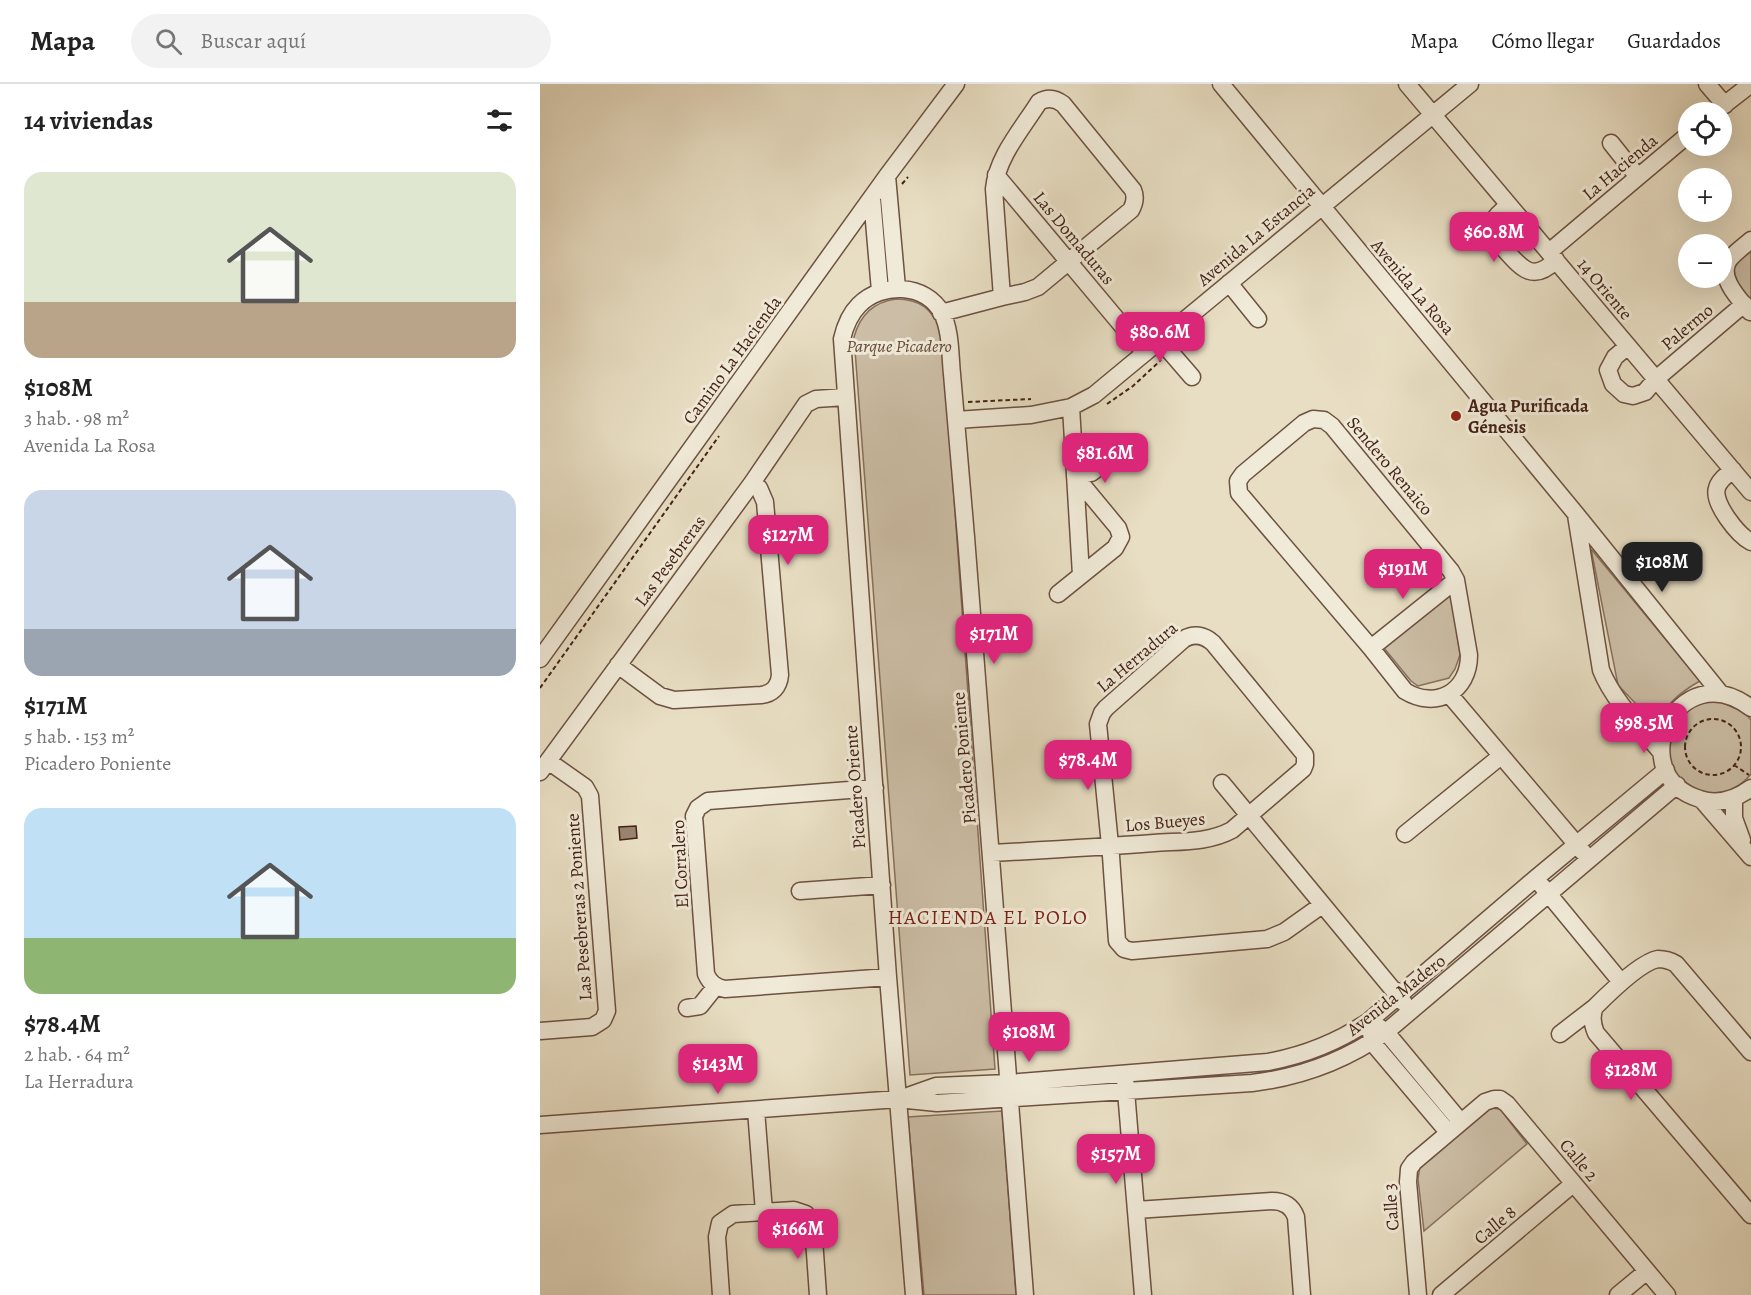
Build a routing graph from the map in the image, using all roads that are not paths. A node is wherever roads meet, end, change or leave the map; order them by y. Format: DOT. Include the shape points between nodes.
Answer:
graph roads {
  1 [pos="956,84"];
  2 [pos="1221,84"];
  3 [pos="1407,84"];
  4 [pos="1470,84"];
  5 [pos="1707,84"];
  6 [pos="1751,84"];
  7 [pos="1716,102"];
  8 [pos="1729,102"];
  9 [pos="1433,115"];
  10 [pos="1611,143"];
  11 [pos="1678,143"];
  12 [pos="996,175"];
  13 [pos="1638,177"];
  14 [pos="880,200"];
  15 [pos="1509,206"];
  16 [pos="1321,207"];
  17 [pos="1751,240"];
  18 [pos="1552,256"];
  19 [pos="1068,263"];
  20 [pos="1229,283"];
  21 [pos="897,288"];
  22 [pos="880,291"];
  23 [pos="1002,297"];
  24 [pos="1748,308"];
  25 [pos="941,313"];
  26 [pos="1258,319"];
  27 [pos="1160,340"];
  28 [pos="1628,346"];
  29 [pos="1145,353"];
  30 [pos="1192,377"];
  31 [pos="1656,379"];
  32 [pos="845,397"];
  33 [pos="1071,407"];
  34 [pos="956,420"];
  35 [pos="1118,453"];
  36 [pos="1733,470"];
  37 [pos="1075,476"];
  38 [pos="752,483"];
  39 [pos="1751,492"];
  40 [pos="1576,514"];
  41 [pos="1751,542"];
  42 [pos="1081,574"];
  43 [pos="1456,580"];
  44 [pos="1058,594"];
  45 [pos="1371,648"];
  46 [pos="540,659"];
  47 [pos="618,665"];
  48 [pos="1449,694"];
  49 [pos="1721,694"];
  50 [pos="1748,702"];
  51 [pos="1661,752"];
  52 [pos="1305,755"];
  53 [pos="1501,756"];
  54 [pos="544,766"];
  55 [pos="1666,770"];
  56 [pos="1222,783"];
  57 [pos="1677,785"];
  58 [pos="875,788"];
  59 [pos="1751,788"];
  60 [pos="1734,798"];
  61 [pos="1702,800"];
  62 [pos="1249,816"];
  63 [pos="1405,834"];
  64 [pos="1577,845"];
  65 [pos="1110,847"];
  66 [pos="992,853"];
  67 [pos="1748,853"];
  68 [pos="1589,860"];
  69 [pos="1536,878"];
  70 [pos="882,885"];
  71 [pos="800,891"];
  72 [pos="1548,893"];
  73 [pos="1322,905"];
  74 [pos="888,977"];
  75 [pos="1621,982"];
  76 [pos="716,986"];
  77 [pos="1397,995"];
  78 [pos="1595,1007"];
  79 [pos="687,1008"];
  80 [pos="1411,1011"];
  81 [pos="1369,1021"];
  82 [pos="540,1031"];
  83 [pos="1386,1032"];
  84 [pos="1560,1034"];
  85 [pos="1372,1042"];
  86 [pos="1751,1052"];
  87 [pos="1125,1072"];
  88 [pos="1126,1090"];
  89 [pos="1009,1091"];
  90 [pos="898,1099"];
  91 [pos="756,1110"];
  92 [pos="540,1125"];
  93 [pos="1454,1127"];
  94 [pos="1574,1184"];
  95 [pos="1136,1210"];
  96 [pos="764,1212"];
  97 [pos="1751,1215"];
  98 [pos="1647,1271"];
  99 [pos="721,1295"];
  100 [pos="818,1295"];
  101 [pos="914,1295"];
  102 [pos="1025,1295"];
  103 [pos="1143,1295"];
  104 [pos="1302,1295"];
  105 [pos="1418,1295"];
  106 [pos="1442,1295"];
  107 [pos="1618,1295"];
  108 [pos="1667,1295"];
  1 -- 14 [label="street, Camino La Hacienda" via="887,176"];
  2 -- 16 [label="street, Avenida La Rosa"];
  3 -- 9 [label="street, 14 Oriente"];
  4 -- 9 [label="street, Avenida La Estancia"];
  5 -- 7 [label="street"];
  6 -- 8 [label="street"];
  9 -- 15 [label="street, 14 Oriente"];
  9 -- 16 [label="street, Avenida La Estancia"];
  10 -- 13 [label="street"];
  11 -- 13 [label="street, La Hacienda"];
  12 -- 19 [label="street, Las Domaduras"];
  12 -- 19 [label="street" via="1039,102 1050,98 1063,104 1130,186 1135,198 1131,210"];
  12 -- 23 [label="street"];
  13 -- 18 [label="street, La Hacienda"];
  14 -- 21 [label="street"];
  14 -- 22 [label="street"];
  14 -- 46 [label="street, Camino La Hacienda"];
  15 -- 18 [label="street, 14 Oriente"];
  15 -- 18 [label="street, La Hacienda" via="1494,220 1497,241 1519,266 1533,272 1540,272"];
  16 -- 20 [label="street, Avenida La Estancia"];
  16 -- 40 [label="street, Avenida La Rosa"];
  17 -- 24 [label="street, Palermo" via="1726,266 1728,281"];
  18 -- 28 [label="street, 14 Oriente"];
  19 -- 23 [label="street" via="1038,287"];
  19 -- 29 [label="street, Las Domaduras"];
  20 -- 26 [label="street"];
  20 -- 27 [label="street, Avenida La Estancia"];
  21 -- 22 [label="street, Picadero Oriente"];
  21 -- 25 [label="street" via="923,295"];
  22 -- 32 [label="street, Picadero Oriente" via="859,305 844,330"];
  23 -- 25 [label="street"];
  24 -- 31 [label="street, Palermo"];
  25 -- 34 [label="street, Picadero Poniente" via="947,328"];
  27 -- 29 [label="street, Avenida La Estancia"];
  27 -- 30 [label="street"];
  28 -- 31 [label="street, 14 Oriente"];
  28 -- 31 [label="street" via="1608,370 1613,384 1633,396 1645,392"];
  29 -- 33 [label="street, Avenida La Estancia" via="1094,395"];
  31 -- 36 [label="street, 14 Oriente"];
  32 -- 38 [label="street, Las Pesebreras" via="816,399 806,404"];
  32 -- 58 [label="street, Picadero Oriente"];
  33 -- 34 [label="street, Avenida La Estancia" via="1031,415"];
  33 -- 37 [label="street"];
  34 -- 66 [label="street, Picadero Poniente"];
  35 -- 37 [label="street" via="1091,473"];
  36 -- 39 [label="street, 14 Oriente"];
  36 -- 41 [label="street" via="1718,483 1716,499"];
  37 -- 42 [label="street"];
  37 -- 42 [label="street" via="1118,528 1121,537 1115,548"];
  38 -- 47 [label="street, Las Pesebreras"];
  38 -- 47 [label="street" via="765,502 780,675 775,688 766,694 674,700 660,696"];
  40 -- 49 [label="street, Avenida La Rosa"];
  40 -- 51 [label="street" via="1601,670 1617,699"];
  42 -- 44 [label="street"];
  43 -- 45 [label="street"];
  43 -- 45 [label="street, Sendero Renaico" via="1332,426 1319,419 1304,423 1243,474 1238,481 1239,493"];
  43 -- 48 [label="street, Sendero Renaico" via="1469,663 1465,678"];
  45 -- 48 [label="street, Sendero Renaico" via="1405,691 1426,699"];
  47 -- 54 [label="street, Las Pesebreras"];
  48 -- 53 [label="street"];
  49 -- 50 [label="street"];
  49 -- 51 [label="street" via="1700,696 1678,708 1665,728"];
  51 -- 55 [label="street"];
  52 -- 62 [label="street, Los Bueyes" via="1303,769"];
  52 -- 65 [label="street, La Herradura" via="1213,643 1203,636 1188,637 1099,718"];
  53 -- 63 [label="street"];
  53 -- 64 [label="street"];
  54 -- 82 [label="street, Las Pesebreras 2 Poniente" via="585,787 591,801 607,1007 603,1020 592,1027"];
  55 -- 57 [label="street"];
  55 -- 64 [label="street, Avenida Madero"];
  56 -- 62 [label="street"];
  57 -- 61 [label="street"];
  57 -- 68 [label="street, Avenida Madero"];
  58 -- 70 [label="street, Picadero Oriente"];
  58 -- 76 [label="street, El Corralero" via="708,801 698,808 694,816 706,974"];
  59 -- 60 [label="street"];
  60 -- 61 [label="street"];
  60 -- 67 [label="street" via="1734,818"];
  61 -- 67 [label="street"];
  62 -- 65 [label="street, Los Bueyes" via="1232,830 1210,839"];
  62 -- 73 [label="street"];
  64 -- 68 [label="street"];
  64 -- 69 [label="street, Avenida Madero"];
  65 -- 66 [label="street, Los Bueyes"];
  65 -- 73 [label="street, La Herradura" via="1117,941 1128,950 1267,939"];
  66 -- 89 [label="street, Picadero Poniente"];
  68 -- 72 [label="street, Avenida Madero"];
  69 -- 72 [label="street"];
  69 -- 77 [label="street, Avenida Madero"];
  70 -- 71 [label="street"];
  70 -- 74 [label="street, Picadero Oriente"];
  72 -- 75 [label="street"];
  72 -- 80 [label="street, Avenida Madero"];
  73 -- 77 [label="street"];
  74 -- 76 [label="street" via="725,989"];
  74 -- 90 [label="street, Picadero Oriente"];
  75 -- 78 [label="street"];
  75 -- 86 [label="street" via="1655,960 1671,961"];
  76 -- 79 [label="street" via="700,1006"];
  77 -- 80 [label="street"];
  77 -- 81 [label="street, Avenida Madero"];
  78 -- 84 [label="street"];
  78 -- 97 [label="street" via="1592,1021 1596,1033"];
  80 -- 83 [label="street, Avenida Madero"];
  81 -- 83 [label="street"];
  81 -- 85 [label="street"];
  81 -- 87 [label="street, Avenida Madero" via="1330,1044 1286,1059"];
  83 -- 85 [label="street, Avenida Madero"];
  83 -- 93 [label="street"];
  85 -- 88 [label="street, Avenida Madero" via="1328,1065 1292,1076 1252,1083"];
  85 -- 93 [label="street"];
  87 -- 88 [label="street"];
  87 -- 89 [label="street, Avenida Madero"];
  88 -- 89 [label="street, Avenida Madero"];
  88 -- 95 [label="street"];
  89 -- 90 [label="street, Avenida Madero" via="936,1086"];
  89 -- 102 [label="street, Picadero Poniente"];
  90 -- 91 [label="street, Avenida Madero"];
  90 -- 101 [label="street, Picadero Oriente"];
  91 -- 92 [label="street, Avenida Madero"];
  91 -- 96 [label="street"];
  93 -- 94 [label="street, Calle 2" via="1489,1100 1504,1101"];
  93 -- 105 [label="street, Calle 3" via="1414,1162 1408,1175"];
  94 -- 98 [label="street, Calle 2"];
  94 -- 106 [label="street, Calle 8"];
  95 -- 103 [label="street"];
  95 -- 104 [label="street" via="1283,1202 1296,1217"];
  96 -- 99 [label="street" via="733,1214 723,1220 717,1232"];
  96 -- 100 [label="street" via="794,1209 806,1214 813,1225"];
  98 -- 107 [label="street"];
  98 -- 108 [label="street, Calle 2"];
}
